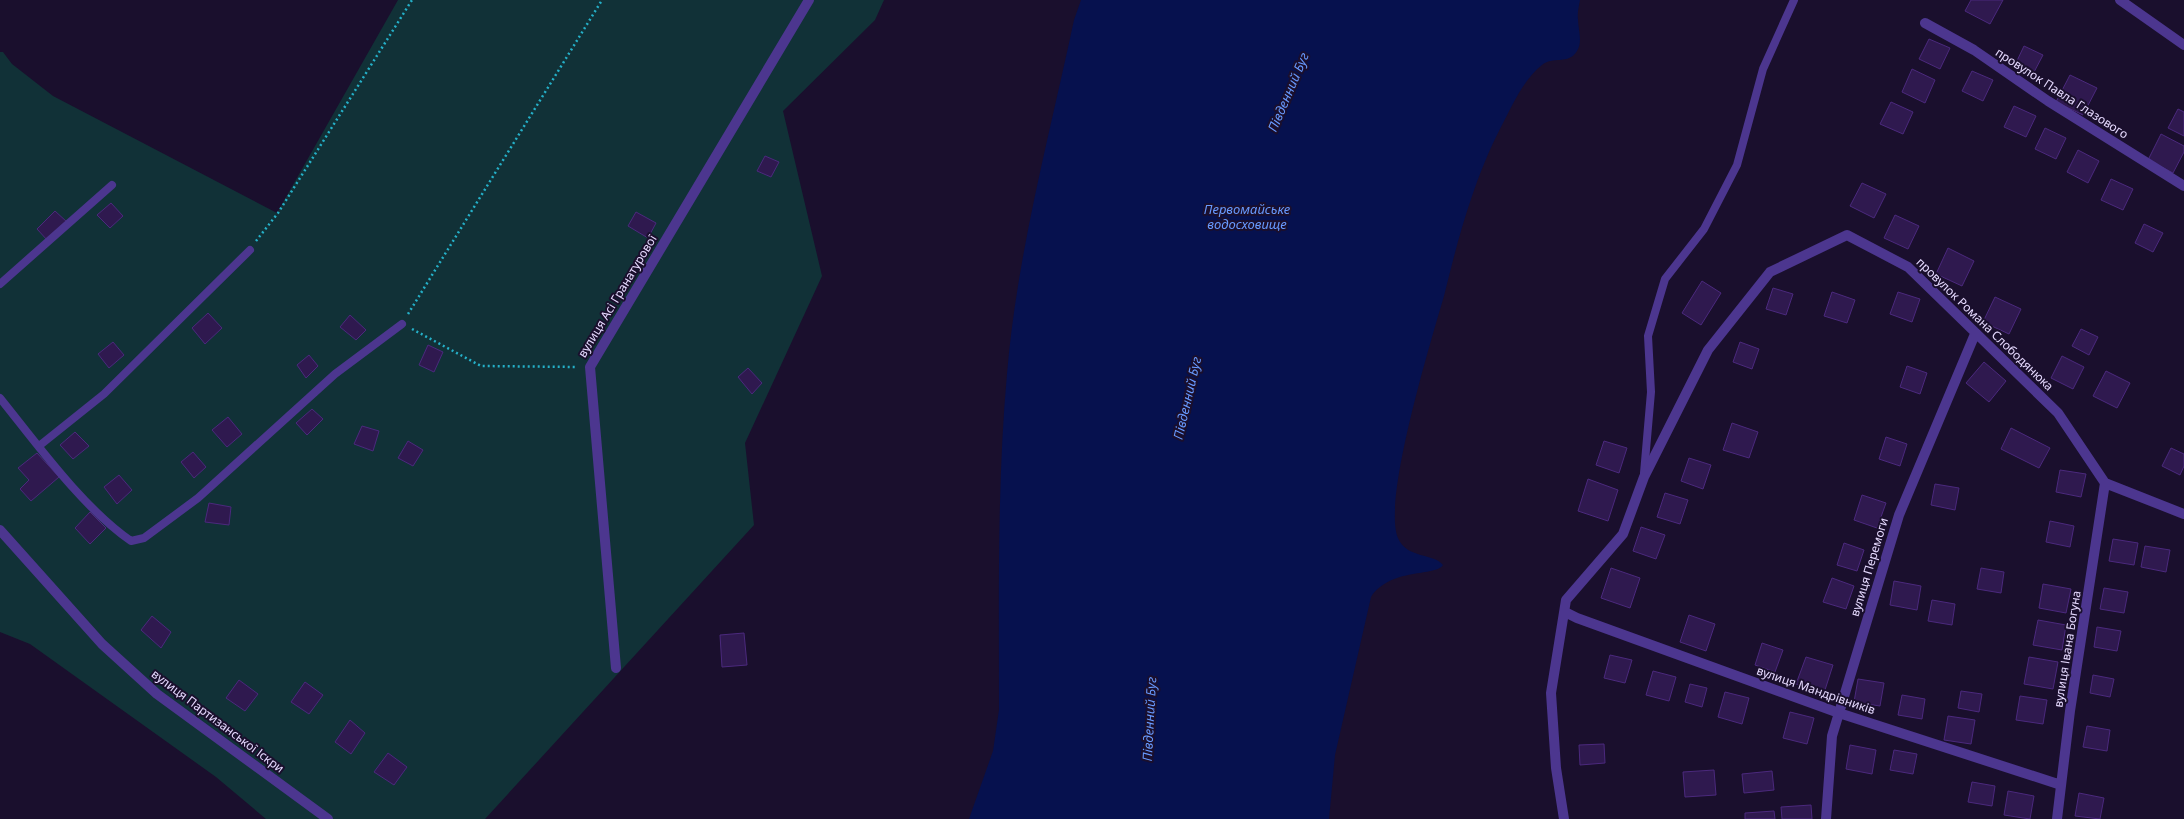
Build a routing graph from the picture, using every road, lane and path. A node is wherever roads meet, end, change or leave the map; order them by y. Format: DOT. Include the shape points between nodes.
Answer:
graph roads {
  1 [pos="412,0"];
  2 [pos="602,0"];
  3 [pos="809,0"];
  4 [pos="1794,0"];
  5 [pos="2120,0"];
  6 [pos="1925,23"];
  7 [pos="2184,45"];
  8 [pos="112,185"];
  9 [pos="2184,186"];
  10 [pos="250,250"];
  11 [pos="0,284"];
  12 [pos="402,324"];
  13 [pos="1975,334"];
  14 [pos="590,367"];
  15 [pos="0,398"];
  16 [pos="39,446"];
  17 [pos="1644,477"];
  18 [pos="2105,483"];
  19 [pos="2184,514"];
  20 [pos="0,530"];
  21 [pos="1565,612"];
  22 [pos="616,668"];
  23 [pos="1839,713"];
  24 [pos="2061,785"];
  25 [pos="328,819"];
  26 [pos="1564,819"];
  27 [pos="1826,819"];
  28 [pos="2057,819"];
  1 -- 10 [label="path" via="278,213"];
  2 -- 12 [label="path"];
  3 -- 14 [label="street, вулиця Асі Гранатурової"];
  4 -- 17 [label="lane" via="1763,69 1737,164 1704,228 1665,279 1648,336 1651,392"];
  5 -- 7 [label="street"];
  6 -- 9 [label="street, провулок Павла Глазового" via="1974,50 2048,101"];
  8 -- 11 [label="lane"];
  10 -- 16 [label="lane" via="104,394"];
  12 -- 14 [label="path" via="481,366"];
  12 -- 16 [label="lane" via="334,374 198,498 144,538 131,541 118,532 68,481"];
  13 -- 17 [label="street, провулок Романа Слободянюка" via="1908,267 1847,235 1770,272 1708,350"];
  13 -- 18 [label="street, провулок Романа Слободянюка" via="2058,413"];
  13 -- 23 [label="street, вулиця Перемоги" via="1899,515"];
  14 -- 22 [label="street, вулиця Асі Гранатурової"];
  15 -- 16 [label="lane"];
  17 -- 21 [label="street, провулок Романа Слободянюка" via="1623,534 1566,600"];
  18 -- 19 [label="street"];
  18 -- 24 [label="street, вулиця Івана Богуна"];
  20 -- 25 [label="street, вулиця Партизанської Іскри" via="102,644 157,694"];
  21 -- 23 [label="street, вулиця Мандрівників"];
  21 -- 26 [label="street, провулок Романа Слободянюка" via="1551,693 1556,768"];
  23 -- 24 [label="street, вулиця Мандрівників"];
  23 -- 27 [label="street, вулиця Перемоги" via="1832,736"];
  24 -- 28 [label="street, вулиця Івана Богуна"];
}
